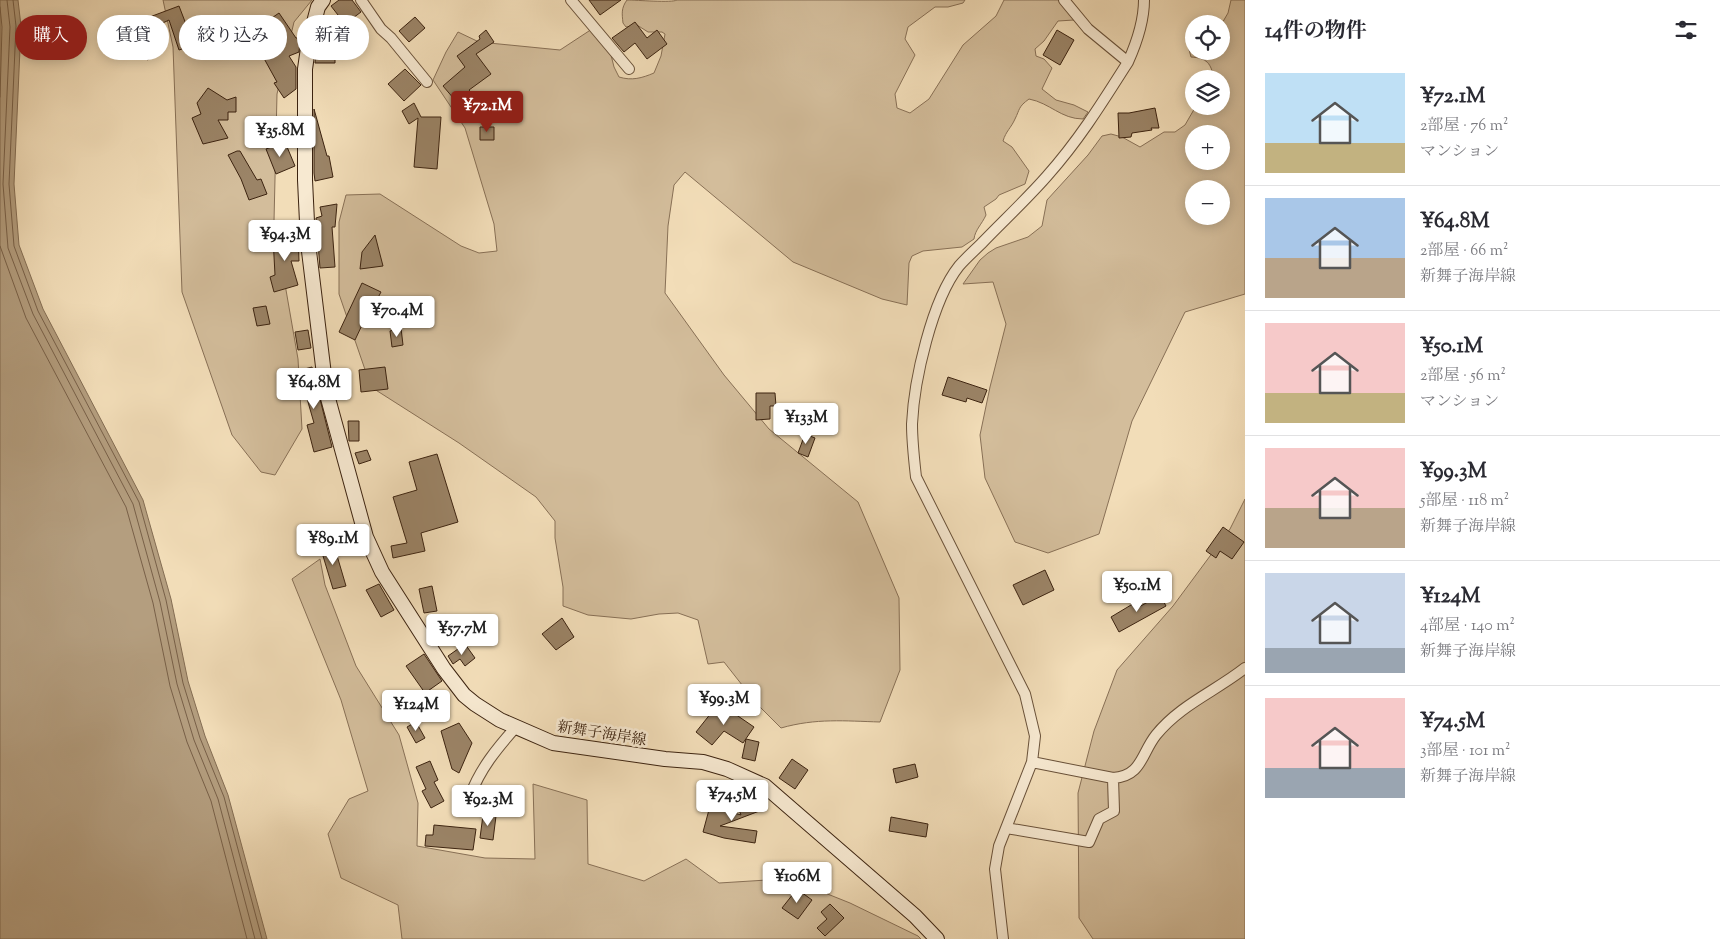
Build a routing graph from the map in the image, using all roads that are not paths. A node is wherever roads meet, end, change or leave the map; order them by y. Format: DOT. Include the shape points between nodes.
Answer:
graph roads {
  1 [pos="322,0"];
  2 [pos="361,0"];
  3 [pos="571,0"];
  4 [pos="1064,0"];
  5 [pos="1144,0"];
  6 [pos="1128,62"];
  7 [pos="628,69"];
  8 [pos="427,82"];
  9 [pos="1245,668"];
  10 [pos="516,727"];
  11 [pos="1032,762"];
  12 [pos="1113,778"];
  13 [pos="470,796"];
  14 [pos="1006,828"];
  15 [pos="937,939"];
  16 [pos="1003,939"];
  1 -- 10 [label="main road, 新舞子海岸線" via="310,41 306,70 305,180 308,243 329,400 366,537 382,572 464,695"];
  2 -- 8 [label="street" via="381,29"];
  3 -- 7 [label="street"];
  4 -- 6 [label="street" via="1088,29"];
  5 -- 6 [label="street" via="1144,15"];
  6 -- 11 [label="street" via="1078,140 1046,178 959,266 945,288 924,352 912,422 916,477 1025,694 1035,736"];
  9 -- 12 [label="street" via="1179,711 1155,735 1133,772"];
  10 -- 13 [label="street" via="477,778"];
  10 -- 15 [label="main road, 新舞子海岸線" via="553,743 703,762 765,786"];
  11 -- 12 [label="street"];
  11 -- 14 [label="street"];
  12 -- 14 [label="street" via="1114,811 1099,819 1089,842"];
  14 -- 16 [label="street" via="995,869"];
}
